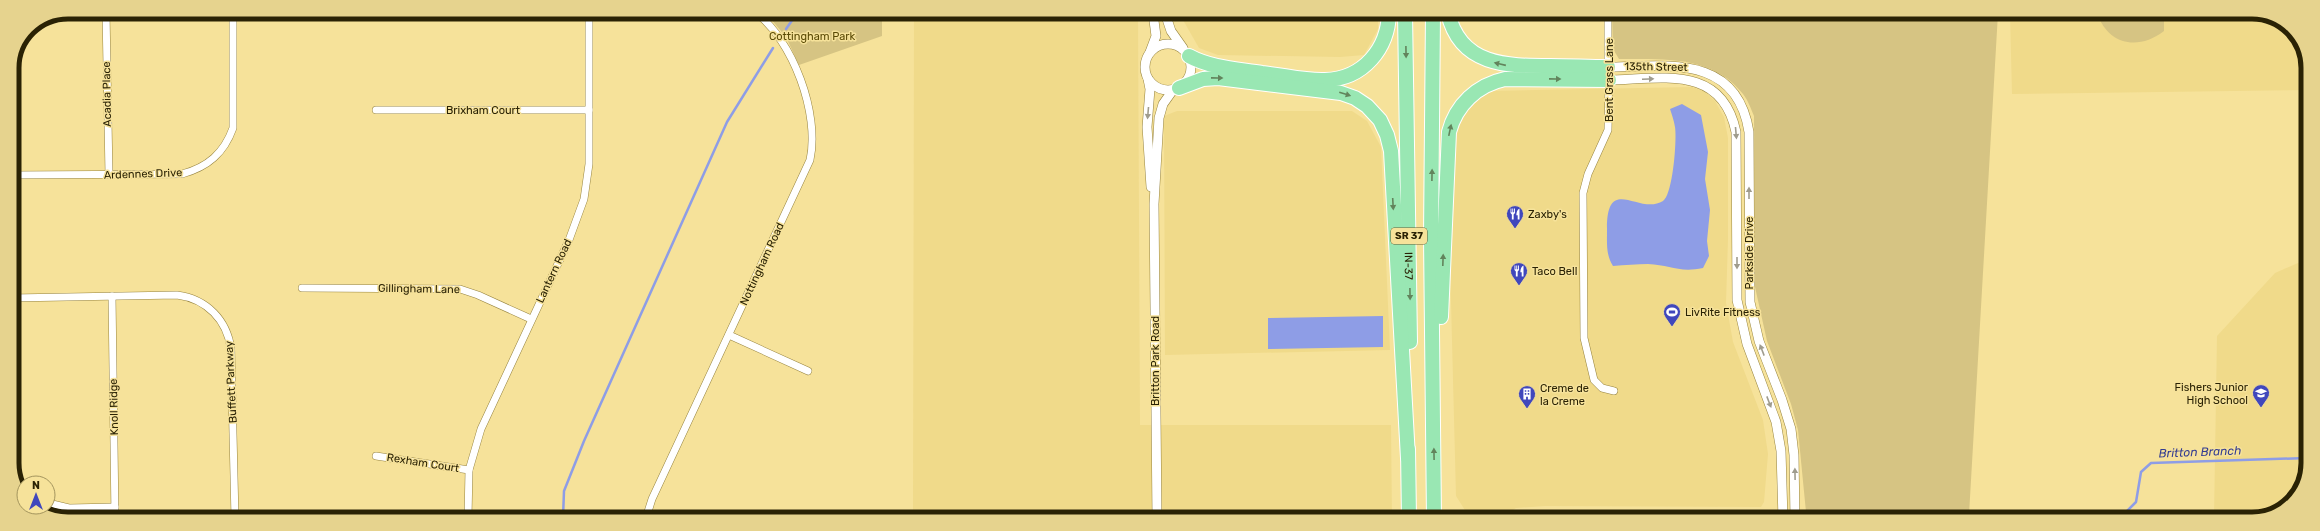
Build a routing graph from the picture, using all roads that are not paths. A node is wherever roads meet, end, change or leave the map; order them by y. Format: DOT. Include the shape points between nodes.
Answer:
graph roads {
  1 [pos="106,19"];
  2 [pos="233,19"];
  3 [pos="589,19"];
  4 [pos="762,19"];
  5 [pos="1154,19"];
  6 [pos="1167,19"];
  7 [pos="1388,19"];
  8 [pos="1406,19"];
  9 [pos="1433,19"];
  10 [pos="1451,19"];
  11 [pos="1608,19"];
  12 [pos="1186,52"];
  13 [pos="1149,54"];
  14 [pos="1609,74"];
  15 [pos="1146,75"];
  16 [pos="1724,83"];
  17 [pos="1176,89"];
  18 [pos="1722,97"];
  19 [pos="376,110"];
  20 [pos="589,110"];
  21 [pos="19,175"];
  22 [pos="109,175"];
  23 [pos="1154,204"];
  24 [pos="302,288"];
  25 [pos="112,296"];
  26 [pos="19,298"];
  27 [pos="531,319"];
  28 [pos="729,335"];
  29 [pos="808,372"];
  30 [pos="1433,382"];
  31 [pos="1614,391"];
  32 [pos="376,456"];
  33 [pos="1408,458"];
  34 [pos="469,470"];
  35 [pos="1434,493"];
  36 [pos="56,505"];
  37 [pos="115,507"];
  38 [pos="115,512"];
  39 [pos="234,512"];
  40 [pos="468,512"];
  41 [pos="648,512"];
  42 [pos="1157,512"];
  43 [pos="1409,512"];
  44 [pos="1434,512"];
  45 [pos="1437,512"];
  46 [pos="1783,512"];
  47 [pos="1795,512"];
  1 -- 22 [label="street, Acadia Place"];
  2 -- 22 [label="street, Ardennes Drive" via="233,128 222,150 203,166 182,174"];
  3 -- 20 [label="street, Lantern Road"];
  4 -- 28 [label="street, Nottingham Road" via="778,35 792,60 811,113 813,143 808,166"];
  5 -- 13 [label="street" via="1156,36"];
  6 -- 12 [label="street"];
  7 -- 12 [label="highway" via="1387,35 1376,54 1358,70 1336,79 1317,80 1218,66"];
  8 -- 33 [label="highway, IN-37 / SR 37, one-way" via="1410,310"];
  30 -- 9 [label="highway, IN-37 / SR 37, one-way"];
  14 -- 10 [label="highway, one-way" via="1495,63 1466,45"];
  11 -- 14 [label="street, Bent Grass Lane"];
  12 -- 13 [label="street" via="1169,44 1162,45"];
  12 -- 17 [label="street" via="1192,70 1190,77"];
  13 -- 15 [label="street" via="1146,60"];
  14 -- 16 [label="street, 135th Street" via="1684,66 1705,72"];
  14 -- 18 [label="street, 135th Street, one-way" via="1688,80 1712,88"];
  30 -- 14 [label="highway, one-way" via="1440,346 1449,132 1455,115 1475,92 1498,81"];
  14 -- 31 [label="street, Bent Grass Lane" via="1609,125 1583,192 1584,338 1594,380 1602,388"];
  15 -- 17 [label="street" via="1156,87"];
  15 -- 23 [label="street, Britton Park Road, one-way" via="1150,89 1147,127"];
  47 -- 16 [label="street, Parkside Drive, one-way" via="1791,429 1759,341 1750,302 1749,132 1746,117 1734,93"];
  17 -- 23 [label="street, Britton Park Road" via="1163,104 1159,118"];
  17 -- 33 [label="highway, one-way" via="1203,79 1218,78 1341,92 1362,102 1380,120 1391,151"];
  18 -- 46 [label="street, Parkside Drive, one-way" via="1734,120 1736,132 1737,300 1746,344 1776,422 1781,451"];
  19 -- 20 [label="street, Brixham Court"];
  20 -- 27 [label="street, Lantern Road" via="589,164 584,199 578,219"];
  21 -- 22 [label="street, Ardennes Drive"];
  23 -- 42 [label="street, Britton Park Road"];
  24 -- 27 [label="street, Gillingham Lane" via="460,289 478,294"];
  25 -- 26 [label="street, Buffett Parkway"];
  25 -- 37 [label="street, Knoll Ridge"];
  25 -- 39 [label="street, Buffett Parkway" via="167,295 192,298 205,304 222,322 231,349"];
  27 -- 34 [label="street, Lantern Road" via="481,429"];
  28 -- 29 [label="street"];
  28 -- 41 [label="street, Nottingham Road"];
  35 -- 30 [label="highway, IN-37 / SR 37, one-way"];
  32 -- 34 [label="street, Rexham Court"];
  33 -- 43 [label="highway, IN-37 / SR 37"];
  34 -- 40 [label="street, Lantern Road"];
  35 -- 44 [label="highway, IN-37 / SR 37"];
  35 -- 45 [label="highway"];
  36 -- 37 [label="street" via="69,508"];
  37 -- 38 [label="street, Knoll Ridge"];
}
